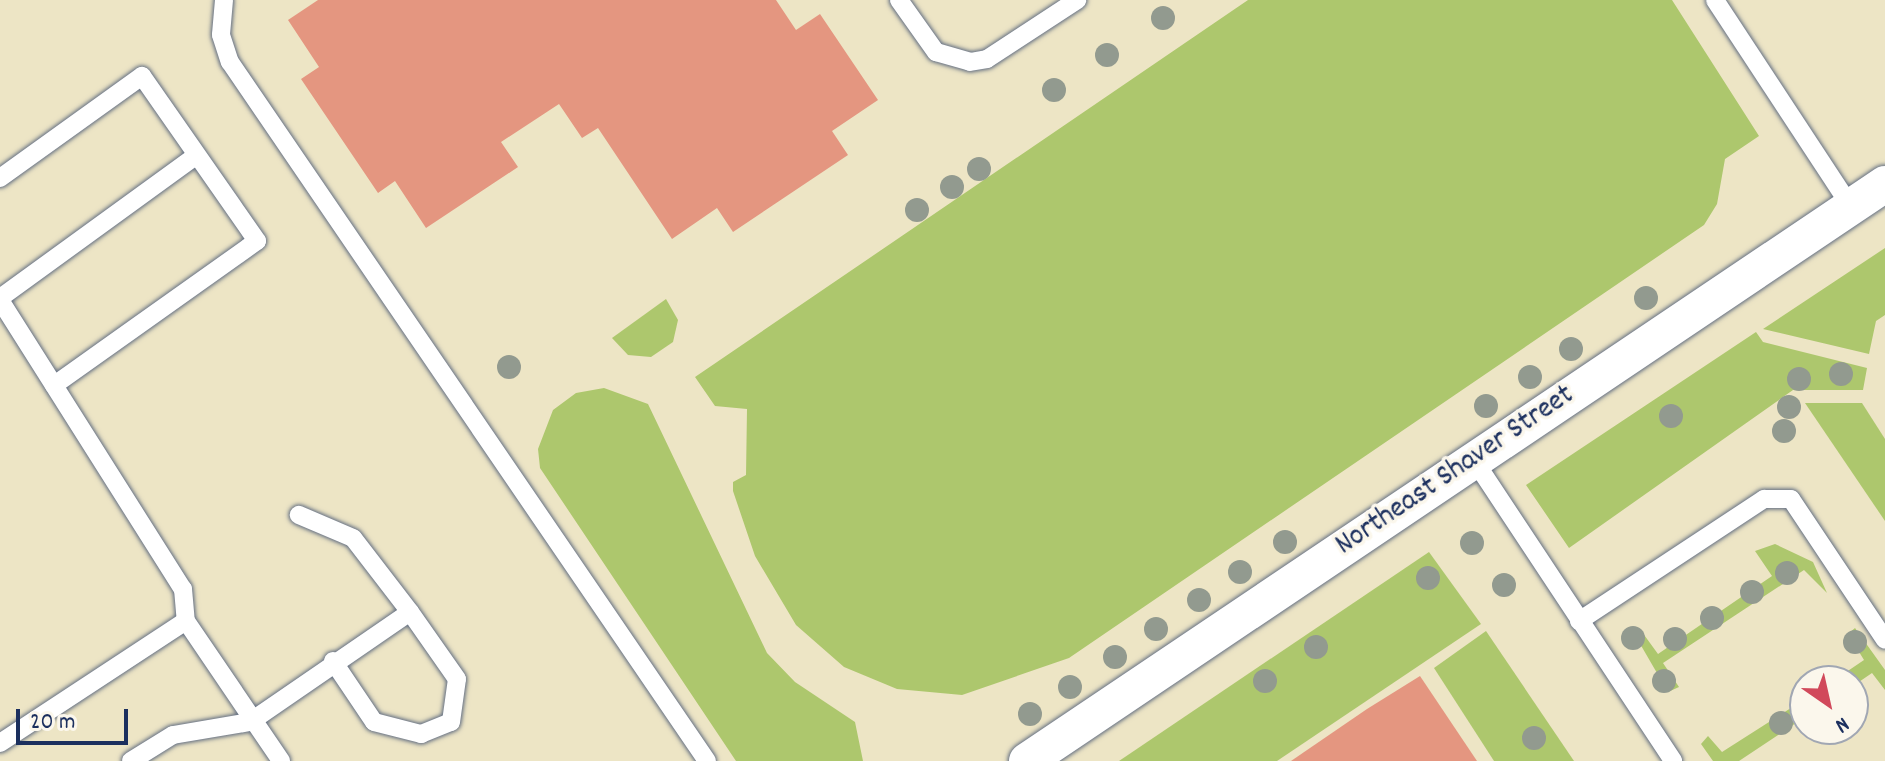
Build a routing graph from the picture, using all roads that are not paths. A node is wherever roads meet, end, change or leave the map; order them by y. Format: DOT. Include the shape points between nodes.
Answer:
graph roads {
  1 [pos="224,0"];
  2 [pos="899,0"];
  3 [pos="1077,0"];
  4 [pos="1715,0"];
  5 [pos="197,155"];
  6 [pos="0,178"];
  7 [pos="1885,184"];
  8 [pos="1851,207"];
  9 [pos="0,299"];
  10 [pos="54,385"];
  11 [pos="1474,460"];
  12 [pos="299,515"];
  13 [pos="410,612"];
  14 [pos="186,621"];
  15 [pos="1579,621"];
  16 [pos="1885,640"];
  17 [pos="333,661"];
  18 [pos="250,722"];
  19 [pos="0,743"];
  20 [pos="131,761"];
  21 [pos="281,761"];
  22 [pos="707,761"];
  23 [pos="1027,761"];
  24 [pos="1673,761"];
  1 -- 22 [label="lane" via="221,35 230,62"];
  2 -- 3 [label="lane" via="936,52 970,62 987,59"];
  4 -- 8 [label="lane"];
  5 -- 6 [label="lane" via="142,76"];
  5 -- 9 [label="lane"];
  5 -- 10 [label="lane" via="257,241"];
  7 -- 8 [label="street, Northeast Shaver Street"];
  8 -- 11 [label="street, Northeast Shaver Street"];
  9 -- 10 [label="lane"];
  10 -- 14 [label="lane" via="183,589"];
  11 -- 15 [label="lane"];
  11 -- 23 [label="street, Northeast Shaver Street"];
  12 -- 13 [label="lane" via="353,538"];
  13 -- 17 [label="lane"];
  13 -- 17 [label="lane" via="457,679 451,722 421,734 374,722"];
  14 -- 18 [label="lane"];
  14 -- 19 [label="lane"];
  15 -- 16 [label="lane" via="1764,499 1791,499"];
  15 -- 24 [label="lane"];
  17 -- 18 [label="lane"];
  18 -- 20 [label="lane" via="173,735"];
  18 -- 21 [label="lane"];
}
